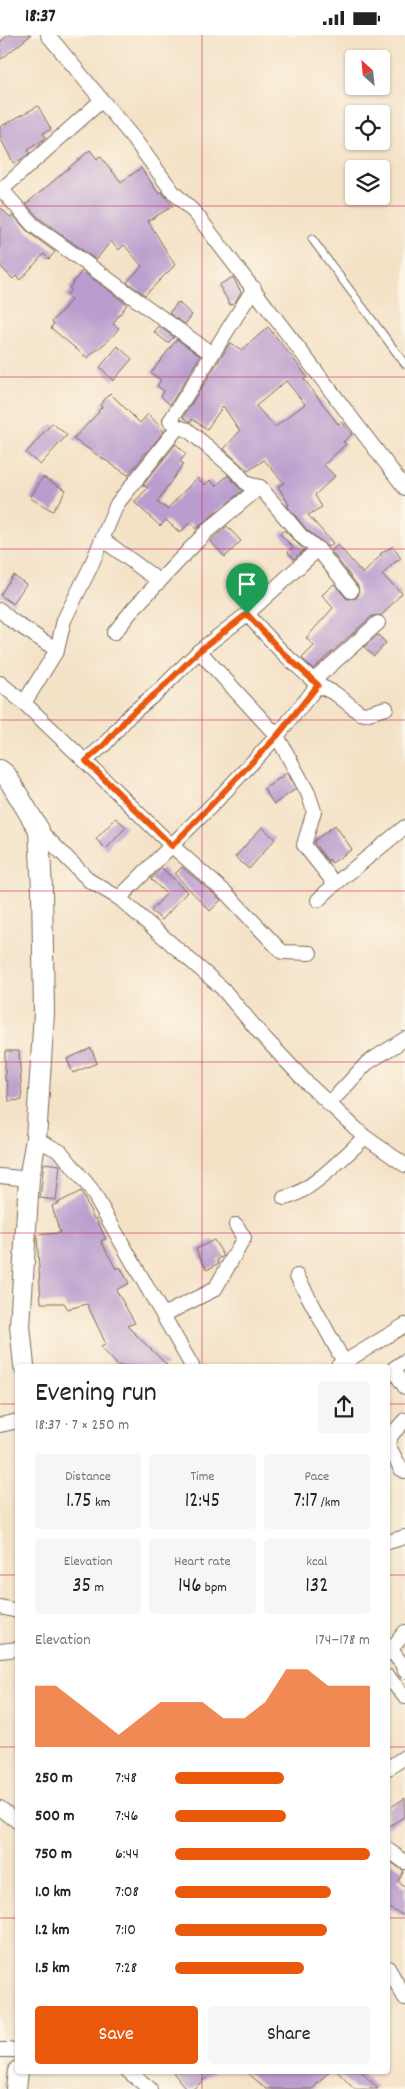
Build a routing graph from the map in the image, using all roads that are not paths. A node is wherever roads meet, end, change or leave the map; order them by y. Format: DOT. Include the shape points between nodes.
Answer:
graph roads {
  1 [pos="48,35"];
  2 [pos="101,101"];
  3 [pos="1,191"];
  4 [pos="312,239"];
  5 [pos="254,288"];
  6 [pos="212,354"];
  7 [pos="405,364"];
  8 [pos="178,427"];
  9 [pos="260,487"];
  10 [pos="405,488"];
  11 [pos="102,539"];
  12 [pos="318,549"];
  13 [pos="159,581"];
  14 [pos="351,591"];
  15 [pos="0,610"];
  16 [pos="247,614"];
  17 [pos="378,623"];
  18 [pos="114,633"];
  19 [pos="57,650"];
  20 [pos="199,651"];
  21 [pos="0,683"];
  22 [pos="316,683"];
  23 [pos="24,703"];
  24 [pos="386,708"];
  25 [pos="277,736"];
  26 [pos="86,761"];
  27 [pos="0,770"];
  28 [pos="405,827"];
  29 [pos="38,830"];
  30 [pos="172,846"];
  31 [pos="335,884"];
  32 [pos="119,898"];
  33 [pos="318,900"];
  34 [pos="310,953"];
  35 [pos="405,1039"];
  36 [pos="329,1104"];
  37 [pos="365,1137"];
  38 [pos="36,1139"];
  39 [pos="405,1165"];
  40 [pos="0,1176"];
  41 [pos="29,1179"];
  42 [pos="284,1198"];
  43 [pos="236,1225"];
  44 [pos="297,1276"];
  45 [pos="163,1315"];
  46 [pos="405,1325"];
  47 [pos="405,1361"];
  48 [pos="24,1364"];
  49 [pos="191,1364"];
  50 [pos="341,1364"];
  51 [pos="405,1387"];
  52 [pos="405,1420"];
  53 [pos="15,1422"];
  54 [pos="0,1425"];
  55 [pos="390,1439"];
  56 [pos="390,1448"];
  57 [pos="405,1471"];
  58 [pos="405,1537"];
  59 [pos="390,1541"];
  60 [pos="0,1607"];
  61 [pos="15,1610"];
  62 [pos="405,1631"];
  63 [pos="15,1649"];
  64 [pos="390,1650"];
  65 [pos="0,1651"];
  66 [pos="390,1652"];
  67 [pos="405,1671"];
  68 [pos="390,1679"];
  69 [pos="405,1697"];
  70 [pos="405,1757"];
  71 [pos="390,1768"];
  72 [pos="0,1808"];
  73 [pos="15,1820"];
  74 [pos="390,1851"];
  75 [pos="405,1862"];
  76 [pos="390,1972"];
  77 [pos="405,1998"];
  78 [pos="0,2050"];
  79 [pos="15,2050"];
  80 [pos="18,2074"];
  81 [pos="132,2074"];
  82 [pos="16,2089"];
  83 [pos="150,2089"];
  1 -- 2 [label="street"];
  2 -- 3 [label="street"];
  2 -- 5 [label="street"];
  3 -- 6 [label="street" via="33,225"];
  4 -- 7 [label="lane"];
  5 -- 6 [label="street"];
  5 -- 10 [label="street"];
  6 -- 8 [label="street" via="170,421"];
  8 -- 9 [label="street" via="188,430 247,484"];
  8 -- 11 [label="street" via="118,504"];
  9 -- 12 [label="street" via="301,536"];
  9 -- 13 [label="street" via="207,531"];
  11 -- 13 [label="street"];
  11 -- 19 [label="street" via="64,620"];
  12 -- 14 [label="street"];
  12 -- 16 [label="street"];
  13 -- 18 [label="street"];
  15 -- 19 [label="street"];
  16 -- 20 [label="street"];
  16 -- 22 [label="street"];
  17 -- 22 [label="street"];
  19 -- 23 [label="street"];
  20 -- 25 [label="street"];
  20 -- 26 [label="street"];
  21 -- 23 [label="street"];
  22 -- 24 [label="street" via="360,713"];
  22 -- 25 [label="street"];
  23 -- 26 [label="street"];
  25 -- 30 [label="street"];
  25 -- 31 [label="street" via="308,793 314,811 304,845"];
  26 -- 30 [label="street"];
  27 -- 29 [label="main road"];
  28 -- 31 [label="street"];
  29 -- 32 [label="street" via="90,881"];
  29 -- 38 [label="main road" via="44,1013"];
  30 -- 32 [label="street"];
  30 -- 34 [label="street" via="226,893 282,952"];
  31 -- 33 [label="street"];
  32 -- 36 [label="street" via="222,988 259,1032"];
  35 -- 36 [label="street" via="367,1063"];
  36 -- 37 [label="street"];
  37 -- 39 [label="street"];
  37 -- 42 [label="street" via="330,1169 300,1191"];
  38 -- 41 [label="main road"];
  38 -- 45 [label="street" via="61,1152 91,1189"];
  40 -- 41 [label="street"];
  41 -- 48 [label="main road" via="20,1326"];
  43 -- 45 [label="street" via="244,1238 214,1289"];
  44 -- 50 [label="street"];
  45 -- 49 [label="street"];
  46 -- 50 [label="street"];
  47 -- 51 [label="street" via="393,1369"];
  52 -- 55 [label="street"];
  53 -- 54 [label="street"];
  56 -- 57 [label="street"];
  58 -- 59 [label="street"];
  60 -- 61 [label="street"];
  62 -- 64 [label="street"];
  63 -- 65 [label="street"];
  66 -- 67 [label="street"];
  68 -- 69 [label="street"];
  70 -- 71 [label="street"];
  72 -- 73 [label="street"];
  74 -- 75 [label="street"];
  76 -- 77 [label="street"];
  78 -- 79 [label="street"];
  80 -- 82 [label="main road"];
  81 -- 83 [label="street"];
}
